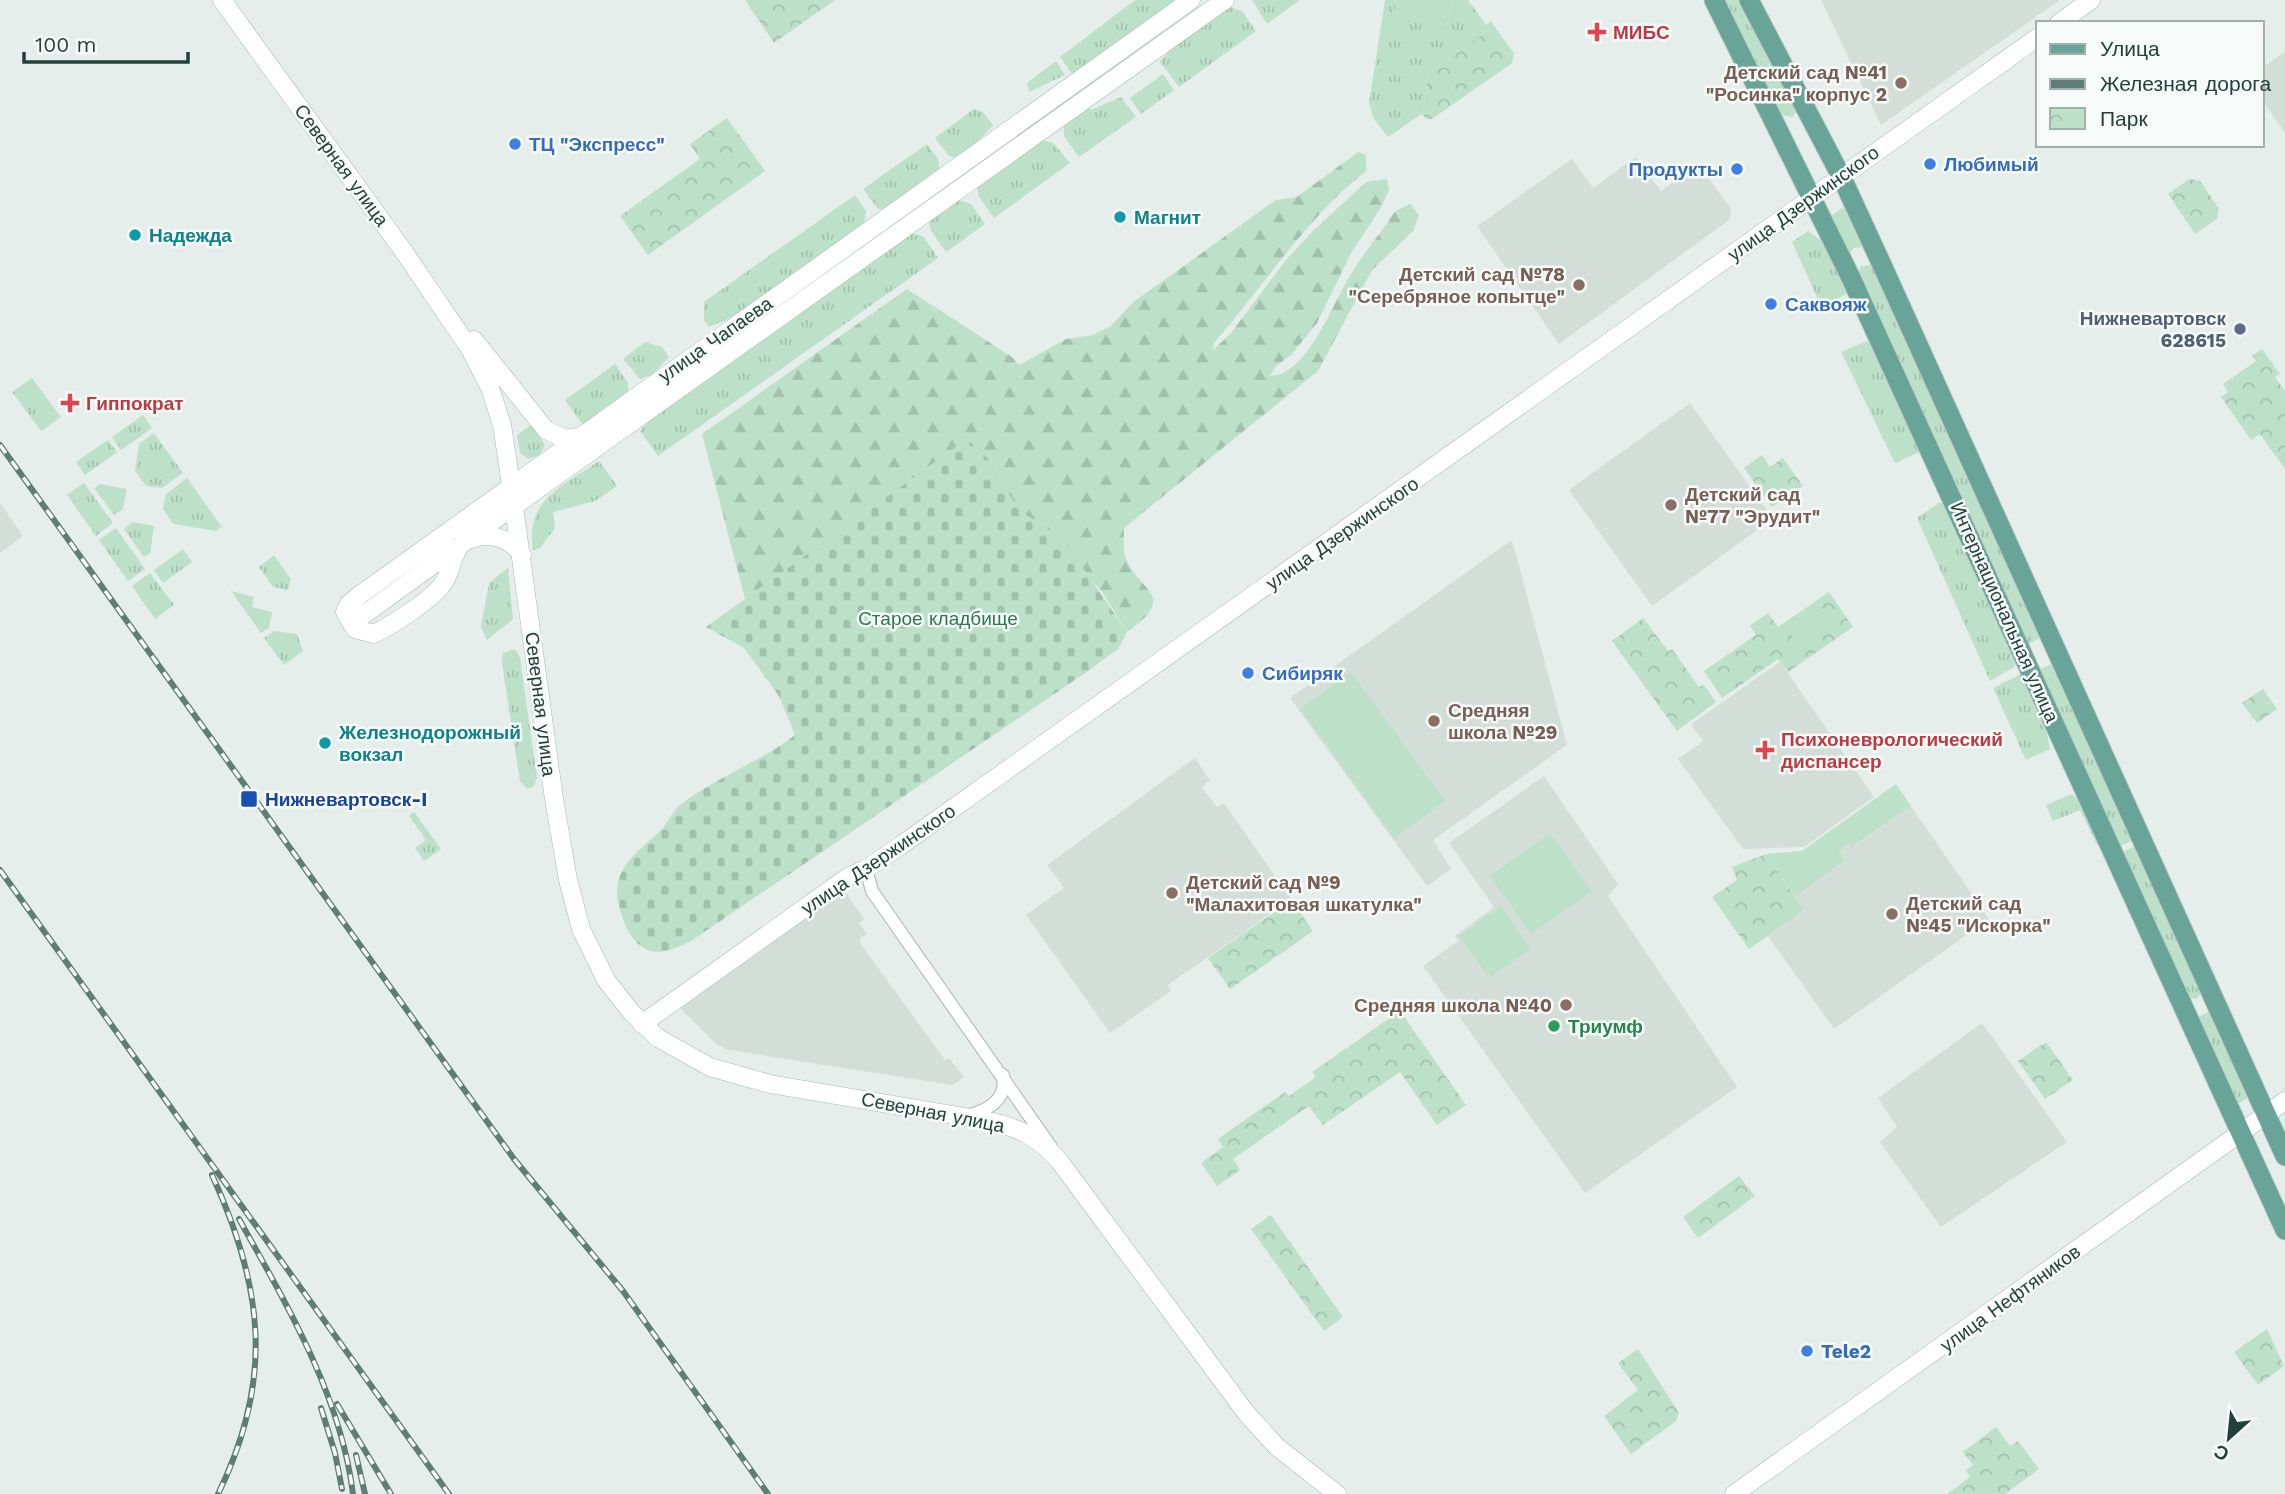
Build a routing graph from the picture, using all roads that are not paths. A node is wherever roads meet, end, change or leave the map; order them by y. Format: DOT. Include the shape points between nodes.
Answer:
graph roads {
  1 [pos="222,0"];
  2 [pos="1191,0"];
  3 [pos="1225,0"];
  4 [pos="1714,0"];
  5 [pos="1749,0"];
  6 [pos="2091,0"];
  7 [pos="2062,21"];
  8 [pos="2036,38"];
  9 [pos="1804,104"];
  10 [pos="1775,118"];
  11 [pos="1840,176"];
  12 [pos="1812,196"];
  13 [pos="402,248"];
  14 [pos="1882,265"];
  15 [pos="1851,278"];
  16 [pos="796,282"];
  17 [pos="807,297"];
  18 [pos="579,437"];
  19 [pos="512,485"];
  20 [pos="514,506"];
  21 [pos="462,544"];
  22 [pos="522,555"];
  23 [pos="357,597"];
  24 [pos="866,869"];
  25 [pos="2207,985"];
  26 [pos="2179,998"];
  27 [pos="642,1024"];
  28 [pos="1002,1075"];
  29 [pos="2285,1101"];
  30 [pos="2266,1115"];
  31 [pos="966,1116"];
  32 [pos="2241,1133"];
  33 [pos="2285,1156"];
  34 [pos="1060,1161"];
  35 [pos="2285,1230"];
  36 [pos="1337,1494"];
  37 [pos="1734,1494"];
  1 -- 13 [label="main road, Северная улица"];
  2 -- 16 [label="main road, улица Чапаева"];
  3 -- 17 [label="main road, улица Чапаева"];
  4 -- 10 [label="main road, Интернациональная улица"];
  5 -- 9 [label="main road, Интернациональная улица"];
  6 -- 7 [label="main road"];
  8 -- 11 [label="main road, улица Дзержинского"];
  9 -- 10 [label="main road" via="1806,116 1801,124 1786,126"];
  9 -- 11 [label="main road, Интернациональная улица"];
  10 -- 12 [label="main road, Интернациональная улица"];
  11 -- 12 [label="main road, улица Дзержинского"];
  11 -- 14 [label="main road, Интернациональная улица"];
  12 -- 15 [label="main road, Интернациональная улица"];
  12 -- 24 [label="main road, улица Дзержинского"];
  13 -- 18 [label="main road" via="541,424 559,437"];
  13 -- 19 [label="main road, Северная улица" via="470,349 490,388 502,425"];
  14 -- 15 [label="main road" via="1871,254 1859,256 1852,264"];
  14 -- 25 [label="main road, Интернациональная улица"];
  15 -- 26 [label="main road, Интернациональная улица"];
  16 -- 17 [label="main road"];
  16 -- 18 [label="main road, улица Чапаева"];
  17 -- 20 [label="main road, улица Чапаева"];
  18 -- 19 [label="main road, улица Чапаева"];
  19 -- 20 [label="main road, Северная улица"];
  19 -- 23 [label="main road, улица Чапаева"];
  20 -- 21 [label="main road, улица Чапаева"];
  20 -- 22 [label="main road, Северная улица"];
  21 -- 22 [label="main road" via="480,536 499,538"];
  21 -- 23 [label="main road, улица Чапаева" via="365,614 353,608"];
  21 -- 23 [label="main road" via="443,584 378,633 369,635 355,629 346,615 347,606"];
  22 -- 27 [label="main road, Северная улица" via="554,799 574,906 606,980"];
  24 -- 27 [label="main road, улица Дзержинского" via="848,877"];
  24 -- 28 [label="street, Северная улица" via="872,891"];
  25 -- 26 [label="main road" via="2208,1000 2200,1008 2187,1006"];
  25 -- 30 [label="main road, Интернациональная улица"];
  26 -- 32 [label="main road, Интернациональная улица"];
  27 -- 31 [label="main road, Северная улица" via="688,1056 736,1076"];
  28 -- 31 [label="street" via="1004,1088 996,1102"];
  28 -- 34 [label="street, Северная улица"];
  29 -- 30 [label="main road, улица Нефтяников"];
  30 -- 32 [label="main road, улица Нефтяников"];
  30 -- 33 [label="main road, Интернациональная улица"];
  31 -- 34 [label="main road, Северная улица" via="1020,1130"];
  32 -- 35 [label="main road, Интернациональная улица"];
  32 -- 37 [label="main road, улица Нефтяников"];
  34 -- 36 [label="main road, Северная улица" via="1235,1399 1277,1447"];
}
